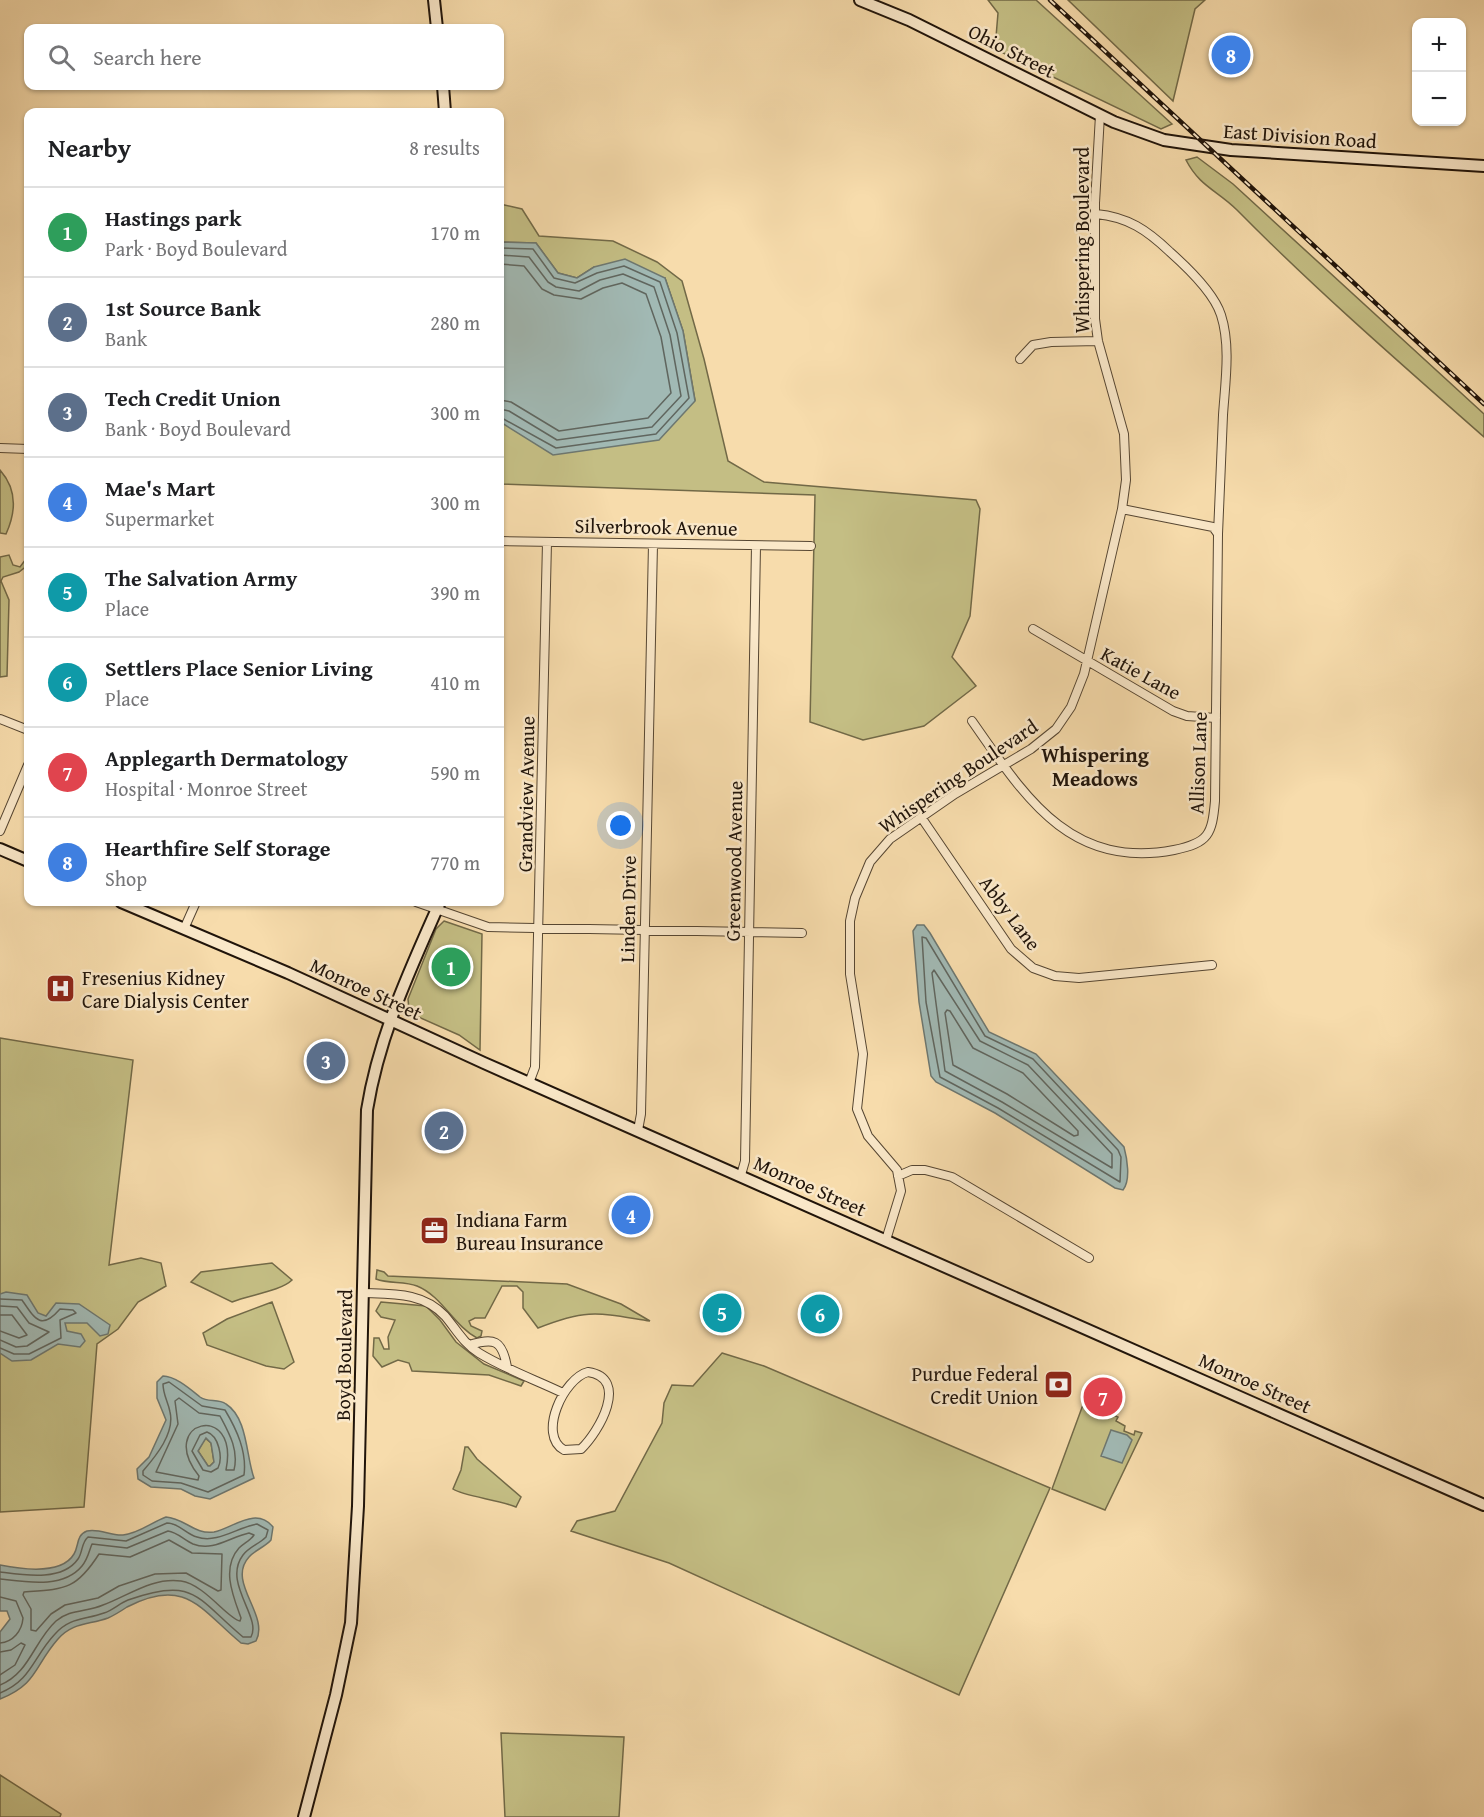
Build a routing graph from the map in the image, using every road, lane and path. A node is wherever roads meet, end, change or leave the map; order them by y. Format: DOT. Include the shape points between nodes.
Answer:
graph roads {
  1 [pos="434,0"];
  2 [pos="860,0"];
  3 [pos="437,24"];
  4 [pos="443,90"];
  5 [pos="445,108"];
  6 [pos="1100,115"];
  7 [pos="1114,122"];
  8 [pos="1484,166"];
  9 [pos="1096,214"];
  10 [pos="1098,341"];
  11 [pos="1020,358"];
  12 [pos="0,448"];
  13 [pos="24,449"];
  14 [pos="1122,509"];
  15 [pos="1218,534"];
  16 [pos="504,541"];
  17 [pos="547,542"];
  18 [pos="652,544"];
  19 [pos="756,546"];
  20 [pos="811,546"];
  21 [pos="1034,629"];
  22 [pos="1086,661"];
  23 [pos="1216,718"];
  24 [pos="0,719"];
  25 [pos="972,722"];
  26 [pos="24,728"];
  27 [pos="1003,766"];
  28 [pos="24,774"];
  29 [pos="921,818"];
  30 [pos="0,831"];
  31 [pos="0,849"];
  32 [pos="24,859"];
  33 [pos="130,906"];
  34 [pos="194,906"];
  35 [pos="438,906"];
  36 [pos="440,906"];
  37 [pos="184,929"];
  38 [pos="540,929"];
  39 [pos="644,930"];
  40 [pos="750,932"];
  41 [pos="802,933"];
  42 [pos="1212,964"];
  43 [pos="389,1020"];
  44 [pos="529,1083"];
  45 [pos="638,1130"];
  46 [pos="741,1175"];
  47 [pos="898,1176"];
  48 [pos="886,1240"];
  49 [pos="1089,1258"];
  50 [pos="363,1293"];
  51 [pos="469,1345"];
  52 [pos="507,1367"];
  53 [pos="563,1393"];
  54 [pos="1484,1505"];
  55 [pos="304,1817"];
  1 -- 3 [label="street"];
  2 -- 6 [label="street, Ohio Street" via="909,20"];
  4 -- 5 [label="street"];
  6 -- 7 [label="street, Ohio Street"];
  6 -- 9 [label="street, Whispering Boulevard"];
  7 -- 8 [label="street, East Division Road" via="1185,144 1231,150"];
  9 -- 10 [label="street, Whispering Boulevard" via="1094,302"];
  9 -- 15 [label="street, Allison Lane" via="1124,219 1149,232 1195,275 1221,313 1225,374"];
  10 -- 11 [label="street" via="1033,345"];
  10 -- 14 [label="street, Whispering Boulevard" via="1124,434 1126,480"];
  12 -- 13 [label="street"];
  14 -- 15 [label="street" via="1213,527"];
  14 -- 22 [label="street, Whispering Boulevard"];
  15 -- 23 [label="street, Allison Lane"];
  16 -- 17 [label="street, Silverbrook Avenue"];
  17 -- 18 [label="street, Silverbrook Avenue"];
  17 -- 38 [label="street, Grandview Avenue"];
  18 -- 19 [label="street, Silverbrook Avenue"];
  18 -- 39 [label="street, Linden Drive"];
  19 -- 20 [label="street, Silverbrook Avenue"];
  19 -- 40 [label="street, Greenwood Avenue"];
  21 -- 22 [label="street, Katie Lane"];
  22 -- 23 [label="street, Katie Lane" via="1173,711"];
  22 -- 27 [label="street, Whispering Boulevard" via="1078,694 1056,729"];
  23 -- 27 [label="street, Allison Lane" via="1212,828 1203,841 1181,849 1139,853 1088,842 1037,809"];
  24 -- 26 [label="street"];
  25 -- 27 [label="street, Allison Lane"];
  27 -- 29 [label="street, Whispering Boulevard"];
  28 -- 30 [label="street"];
  29 -- 42 [label="street, Abby Lane" via="1011,949 1033,968 1055,976 1079,978"];
  29 -- 47 [label="street, Whispering Boulevard" via="890,839 870,862 850,921 850,974 864,1054 857,1109 863,1130 889,1158"];
  31 -- 32 [label="street"];
  33 -- 37 [label="street, Monroe Street"];
  34 -- 37 [label="street"];
  35 -- 43 [label="street, Boyd Boulevard"];
  36 -- 38 [label="street" via="488,927"];
  37 -- 43 [label="street, Monroe Street"];
  38 -- 39 [label="street"];
  38 -- 44 [label="street, Grandview Avenue" via="535,1067"];
  39 -- 40 [label="street"];
  39 -- 45 [label="street, Linden Drive"];
  40 -- 41 [label="street"];
  40 -- 46 [label="street, Greenwood Avenue" via="745,1161"];
  43 -- 44 [label="street, Monroe Street"];
  43 -- 50 [label="street, Boyd Boulevard" via="367,1110"];
  44 -- 45 [label="street, Monroe Street"];
  45 -- 46 [label="street, Monroe Street"];
  46 -- 48 [label="street, Monroe Street"];
  47 -- 48 [label="street" via="901,1191"];
  47 -- 49 [label="street" via="925,1170 952,1177"];
  48 -- 54 [label="street, Monroe Street"];
  50 -- 51 [label="street" via="404,1294 430,1302"];
  50 -- 55 [label="street, Boyd Boulevard" via="358,1516 351,1623"];
  51 -- 52 [label="street"];
  51 -- 52 [label="street" via="491,1340 499,1343"];
  52 -- 53 [label="street"];
  53 -- 53 [label="street" via="552,1434 555,1444 564,1450 581,1449 606,1411 607,1383 588,1372 577,1376"];
}
